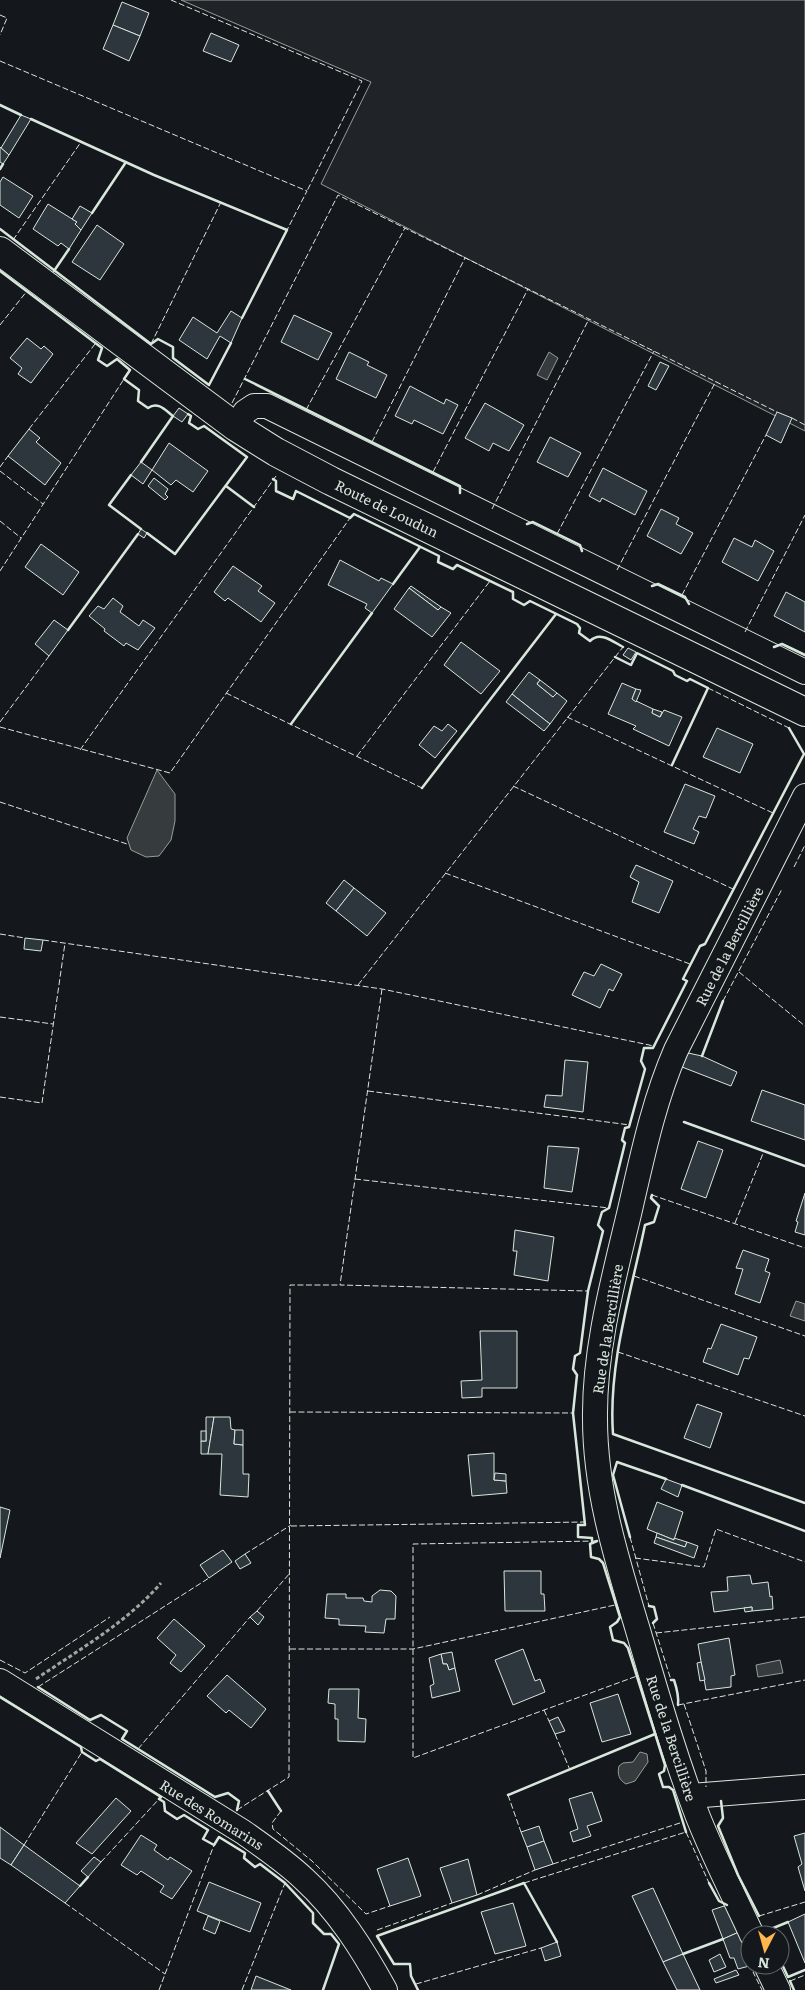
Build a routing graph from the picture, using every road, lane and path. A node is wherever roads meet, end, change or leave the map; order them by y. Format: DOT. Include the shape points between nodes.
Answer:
graph roads {
  1 [pos="0,251"];
  2 [pos="236,427"];
  3 [pos="805,672"];
  4 [pos="805,712"];
  5 [pos="805,796"];
  6 [pos="161,1583"];
  7 [pos="8,1686"];
  8 [pos="805,1787"];
  9 [pos="691,1796"];
  10 [pos="747,1925"];
  11 [pos="771,1975"];
  12 [pos="384,1990"];
  13 [pos="778,1990"];
  1 -- 2 [label="main road, Route de Loudun"];
  2 -- 3 [label="street" via="245,412 254,406 267,406"];
  2 -- 4 [label="main road, Route de Loudun" via="331,481"];
  5 -- 9 [label="street, Rue de la Bercillière" via="663,1080 613,1281 596,1384 597,1456 609,1528 668,1730"];
  6 -- 7 [label="path" via="117,1624"];
  7 -- 12 [label="street, Rue des Romarins" via="276,1854 328,1904 348,1930"];
  8 -- 9 [label="street"];
  9 -- 10 [label="street, Rue de la Bercillière"];
  11 -- 13 [label="street"];
}
